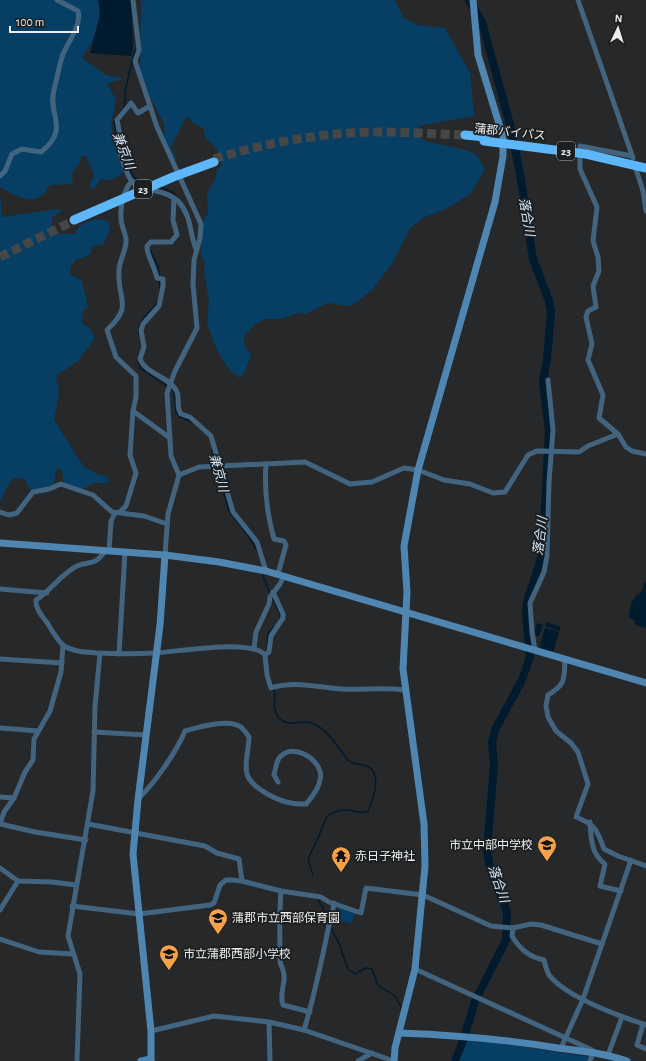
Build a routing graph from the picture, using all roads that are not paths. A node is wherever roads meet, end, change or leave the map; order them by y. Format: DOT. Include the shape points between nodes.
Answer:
graph roads {
  1 [pos="57,0"];
  2 [pos="133,0"];
  3 [pos="578,0"];
  4 [pos="473,1"];
  5 [pos="150,106"];
  6 [pos="465,137"];
  7 [pos="632,156"];
  8 [pos="214,160"];
  9 [pos="646,167"];
  10 [pos="0,176"];
  11 [pos="132,181"];
  12 [pos="176,200"];
  13 [pos="646,211"];
  14 [pos="73,220"];
  15 [pos="196,249"];
  16 [pos="548,380"];
  17 [pos="170,387"];
  18 [pos="133,411"];
  19 [pos="618,434"];
  20 [pos="170,438"];
  21 [pos="551,453"];
  22 [pos="646,454"];
  23 [pos="266,464"];
  24 [pos="218,466"];
  25 [pos="418,470"];
  26 [pos="179,474"];
  27 [pos="0,512"];
  28 [pos="116,513"];
  29 [pos="167,524"];
  30 [pos="0,543"];
  31 [pos="107,551"];
  32 [pos="125,552"];
  33 [pos="165,555"];
  34 [pos="264,570"];
  35 [pos="281,575"];
  36 [pos="0,589"];
  37 [pos="47,593"];
  38 [pos="271,594"];
  39 [pos="405,612"];
  40 [pos="63,645"];
  41 [pos="254,648"];
  42 [pos="535,651"];
  43 [pos="100,653"];
  44 [pos="155,653"];
  45 [pos="119,654"];
  46 [pos="266,654"];
  47 [pos="0,659"];
  48 [pos="565,659"];
  49 [pos="62,664"];
  50 [pos="646,684"];
  51 [pos="405,690"];
  52 [pos="0,728"];
  53 [pos="38,731"];
  54 [pos="94,732"];
  55 [pos="146,735"];
  56 [pos="278,782"];
  57 [pos="0,797"];
  58 [pos="14,798"];
  59 [pos="138,800"];
  60 [pos="590,822"];
  61 [pos="0,824"];
  62 [pos="88,824"];
  63 [pos="134,834"];
  64 [pos="86,840"];
  65 [pos="631,860"];
  66 [pos="646,866"];
  67 [pos="0,868"];
  68 [pos="18,881"];
  69 [pos="242,881"];
  70 [pos="76,886"];
  71 [pos="281,891"];
  72 [pos="621,891"];
  73 [pos="423,895"];
  74 [pos="334,903"];
  75 [pos="72,906"];
  76 [pos="0,910"];
  77 [pos="139,914"];
  78 [pos="513,928"];
  79 [pos="0,939"];
  80 [pos="602,944"];
  81 [pos="73,954"];
  82 [pos="415,969"];
  83 [pos="583,999"];
  84 [pos="310,1012"];
  85 [pos="622,1017"];
  86 [pos="269,1022"];
  87 [pos="645,1025"];
  88 [pos="304,1030"];
  89 [pos="150,1031"];
  90 [pos="399,1033"];
  91 [pos="565,1038"];
  92 [pos="561,1048"];
  93 [pos="646,1049"];
  94 [pos="372,1053"];
  95 [pos="596,1053"];
  96 [pos="608,1055"];
  97 [pos="151,1060"];
  98 [pos="77,1061"];
  99 [pos="141,1061"];
  100 [pos="270,1061"];
  101 [pos="358,1061"];
  102 [pos="394,1061"];
  103 [pos="590,1061"];
  104 [pos="627,1061"];
  1 -- 10 [label="street" via="78,11 79,19 64,54 53,94 58,122 56,132 41,152 22,149 12,154"];
  2 -- 5 [label="street" via="139,50 135,61"];
  3 -- 7 [label="street"];
  4 -- 25 [label="street" via="478,55 503,137 503,156 495,202"];
  5 -- 11 [label="street" via="138,112 131,103 117,120 118,138"];
  5 -- 15 [label="street" via="157,127 200,220 200,238"];
  6 -- 9 [label="highway, 蒲郡バイパス / 23, bridge" via="587,152"];
  7 -- 13 [label="street" via="644,191"];
  7 -- 19 [label="street" via="580,146 580,169 597,207 593,241 599,272 593,286 596,307 588,311 586,317 592,344 588,360 603,395 599,418"];
  8 -- 14 [label="highway, 23, bridge" via="172,174"];
  11 -- 12 [label="street" via="166,193"];
  11 -- 18 [label="street" via="126,187 121,213 126,238 119,271 121,313 107,330 116,357 136,376"];
  12 -- 15 [label="street" via="191,222 192,239"];
  12 -- 17 [label="street" via="173,220 176,235 171,242 151,242 147,246 147,252 163,286 159,306 141,330 144,347 140,359"];
  15 -- 17 [label="street" via="193,284 197,328 175,371"];
  16 -- 21 [label="street" via="553,430"];
  17 -- 20 [label="street"];
  17 -- 24 [label="street" via="177,391 178,411 194,420 211,436"];
  18 -- 20 [label="street"];
  18 -- 28 [label="street" via="130,455 136,473 126,506"];
  19 -- 21 [label="street" via="579,452"];
  19 -- 22 [label="street" via="632,451"];
  20 -- 26 [label="street" via="171,456"];
  21 -- 25 [label="street" via="537,451 528,455 502,494 470,484 444,480"];
  21 -- 42 [label="street" via="544,572 530,603"];
  23 -- 24 [label="street"];
  23 -- 25 [label="street" via="305,462 350,484 372,482 404,468"];
  23 -- 35 [label="street" via="264,490 270,525 274,539 284,541 286,545"];
  24 -- 26 [label="street" via="199,467"];
  24 -- 34 [label="street" via="233,512 257,542"];
  25 -- 39 [label="street" via="404,546 407,592"];
  26 -- 29 [label="street"];
  27 -- 28 [label="street" via="9,515 17,513 33,492 61,484 94,495 107,509"];
  28 -- 29 [label="street" via="144,516"];
  28 -- 31 [label="street" via="111,521"];
  29 -- 33 [label="street"];
  30 -- 31 [label="street"];
  31 -- 32 [label="street"];
  31 -- 37 [label="street" via="88,564 77,566"];
  32 -- 33 [label="street"];
  32 -- 45 [label="street"];
  33 -- 34 [label="street"];
  33 -- 44 [label="street"];
  34 -- 35 [label="street"];
  35 -- 38 [label="street" via="280,584"];
  35 -- 39 [label="street"];
  36 -- 37 [label="street"];
  37 -- 40 [label="street" via="36,600 36,605"];
  38 -- 41 [label="street" via="256,632"];
  38 -- 46 [label="street" via="283,614 272,633"];
  39 -- 42 [label="street"];
  39 -- 51 [label="street"];
  40 -- 43 [label="street" via="81,652"];
  40 -- 49 [label="street"];
  41 -- 44 [label="street" via="202,648"];
  41 -- 46 [label="street"];
  42 -- 48 [label="street"];
  43 -- 45 [label="street"];
  43 -- 54 [label="street"];
  44 -- 45 [label="street"];
  44 -- 55 [label="street"];
  46 -- 51 [label="street" via="267,675 274,687 308,684 340,689"];
  47 -- 49 [label="street"];
  48 -- 50 [label="street"];
  48 -- 60 [label="street" via="562,684 559,689 548,695 546,706 556,731 571,742 578,752 588,784 576,817"];
  49 -- 53 [label="street" via="50,711"];
  51 -- 73 [label="street" via="424,824 426,866"];
  52 -- 53 [label="street"];
  53 -- 58 [label="street" via="34,739 33,760"];
  54 -- 55 [label="street"];
  54 -- 62 [label="street" via="93,791"];
  55 -- 59 [label="street"];
  56 -- 59 [label="street" via="274,775 278,760 282,754 292,751 305,754 320,772 317,792 306,804 291,804 271,797 248,776 246,762 249,737 242,728 228,724 202,726 185,731 180,745"];
  57 -- 58 [label="street"];
  58 -- 61 [label="street" via="4,812"];
  59 -- 63 [label="street"];
  60 -- 65 [label="street" via="596,829 604,849"];
  60 -- 72 [label="street" via="595,854 604,864 600,886"];
  61 -- 64 [label="street"];
  62 -- 63 [label="street"];
  62 -- 64 [label="street"];
  63 -- 69 [label="street" via="205,846 217,854 239,859"];
  63 -- 77 [label="street" via="133,854"];
  64 -- 70 [label="street"];
  65 -- 66 [label="street"];
  65 -- 72 [label="street"];
  67 -- 68 [label="street"];
  68 -- 70 [label="street"];
  68 -- 76 [label="street"];
  69 -- 71 [label="street"];
  69 -- 77 [label="street" via="223,882 218,887 214,903"];
  70 -- 75 [label="street"];
  71 -- 74 [label="street" via="320,897"];
  71 -- 84 [label="street" via="280,961 285,974 280,997 283,1005"];
  72 -- 80 [label="street"];
  73 -- 74 [label="street" via="366,888 361,913"];
  73 -- 78 [label="street" via="491,926"];
  73 -- 82 [label="street"];
  74 -- 84 [label="street"];
  75 -- 77 [label="street"];
  75 -- 81 [label="street" via="68,936"];
  77 -- 89 [label="street"];
  78 -- 80 [label="street" via="531,924 541,925"];
  78 -- 83 [label="street" via="512,936 517,944 532,957 544,960 549,975 567,991"];
  79 -- 81 [label="street" via="39,952"];
  80 -- 83 [label="street"];
  81 -- 98 [label="street" via="80,974"];
  82 -- 90 [label="street"];
  82 -- 91 [label="street"];
  83 -- 85 [label="street"];
  83 -- 91 [label="street"];
  84 -- 88 [label="street"];
  85 -- 87 [label="street"];
  85 -- 96 [label="street"];
  86 -- 88 [label="street"];
  86 -- 89 [label="street" via="214,1016"];
  86 -- 100 [label="street"];
  87 -- 93 [label="street" via="637,1045"];
  88 -- 94 [label="street"];
  89 -- 97 [label="street"];
  90 -- 92 [label="street" via="461,1035"];
  90 -- 102 [label="street"];
  91 -- 92 [label="street"];
  91 -- 95 [label="street"];
  92 -- 95 [label="street"];
  94 -- 101 [label="street"];
  94 -- 102 [label="street"];
  95 -- 96 [label="street"];
  95 -- 103 [label="street"];
  96 -- 104 [label="street"];
  97 -- 99 [label="street"];
}
